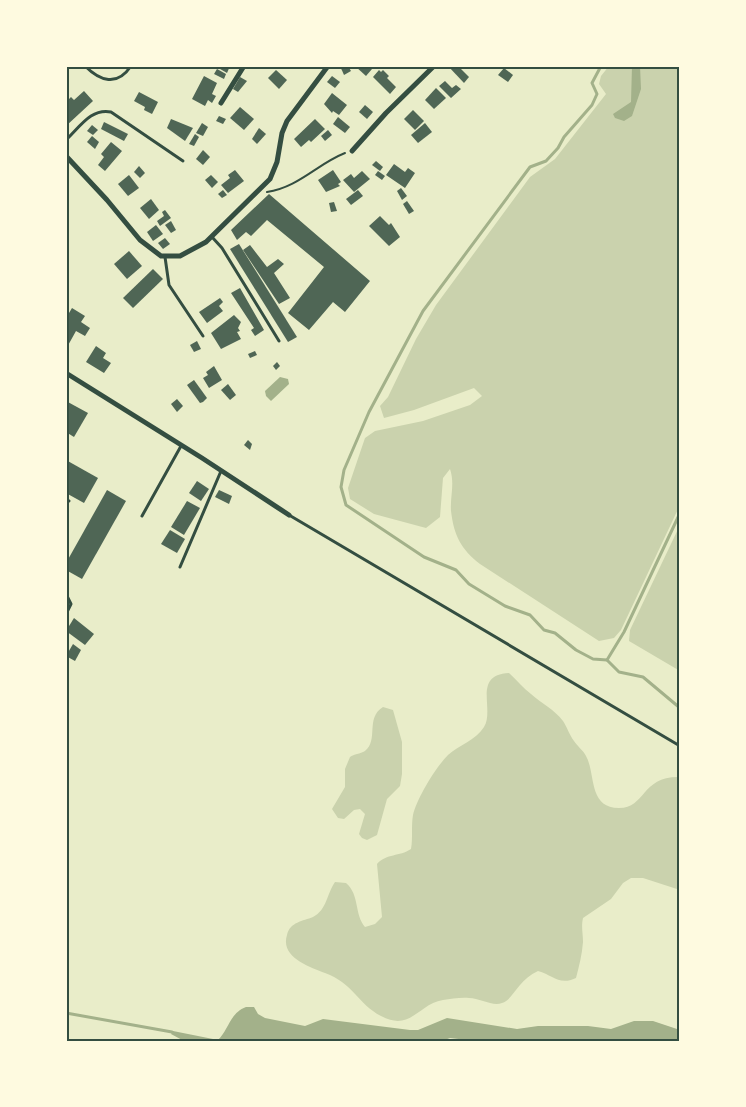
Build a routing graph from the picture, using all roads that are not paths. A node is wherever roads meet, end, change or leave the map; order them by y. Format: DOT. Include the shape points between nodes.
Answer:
graph roads {
  1 [pos="85,66"];
  2 [pos="131,66"];
  3 [pos="244,66"];
  4 [pos="328,66"];
  5 [pos="434,66"];
  6 [pos="221,103"];
  7 [pos="66,140"];
  8 [pos="352,151"];
  9 [pos="66,156"];
  10 [pos="182,161"];
  11 [pos="212,237"];
  12 [pos="165,257"];
  13 [pos="203,336"];
  14 [pos="279,341"];
  15 [pos="66,373"];
  16 [pos="180,446"];
  17 [pos="222,471"];
  18 [pos="289,515"];
  19 [pos="142,516"];
  20 [pos="180,567"];
  21 [pos="66,594"];
  22 [pos="66,614"];
  23 [pos="680,746"];
  1 -- 2 [label="lane" via="96,78 108,80 126,74"];
  3 -- 6 [label="street"];
  4 -- 11 [label="street" via="287,121 270,179"];
  5 -- 8 [label="street"];
  7 -- 10 [label="lane" via="93,113 111,112"];
  9 -- 12 [label="street" via="140,240"];
  11 -- 12 [label="street" via="193,251"];
  11 -- 14 [label="lane"];
  12 -- 13 [label="lane" via="169,285"];
  15 -- 16 [label="street"];
  16 -- 17 [label="street"];
  16 -- 19 [label="lane"];
  17 -- 18 [label="street"];
  17 -- 20 [label="lane"];
  18 -- 23 [label="lane"];
  21 -- 22 [label="lane" via="71,604"];
}
